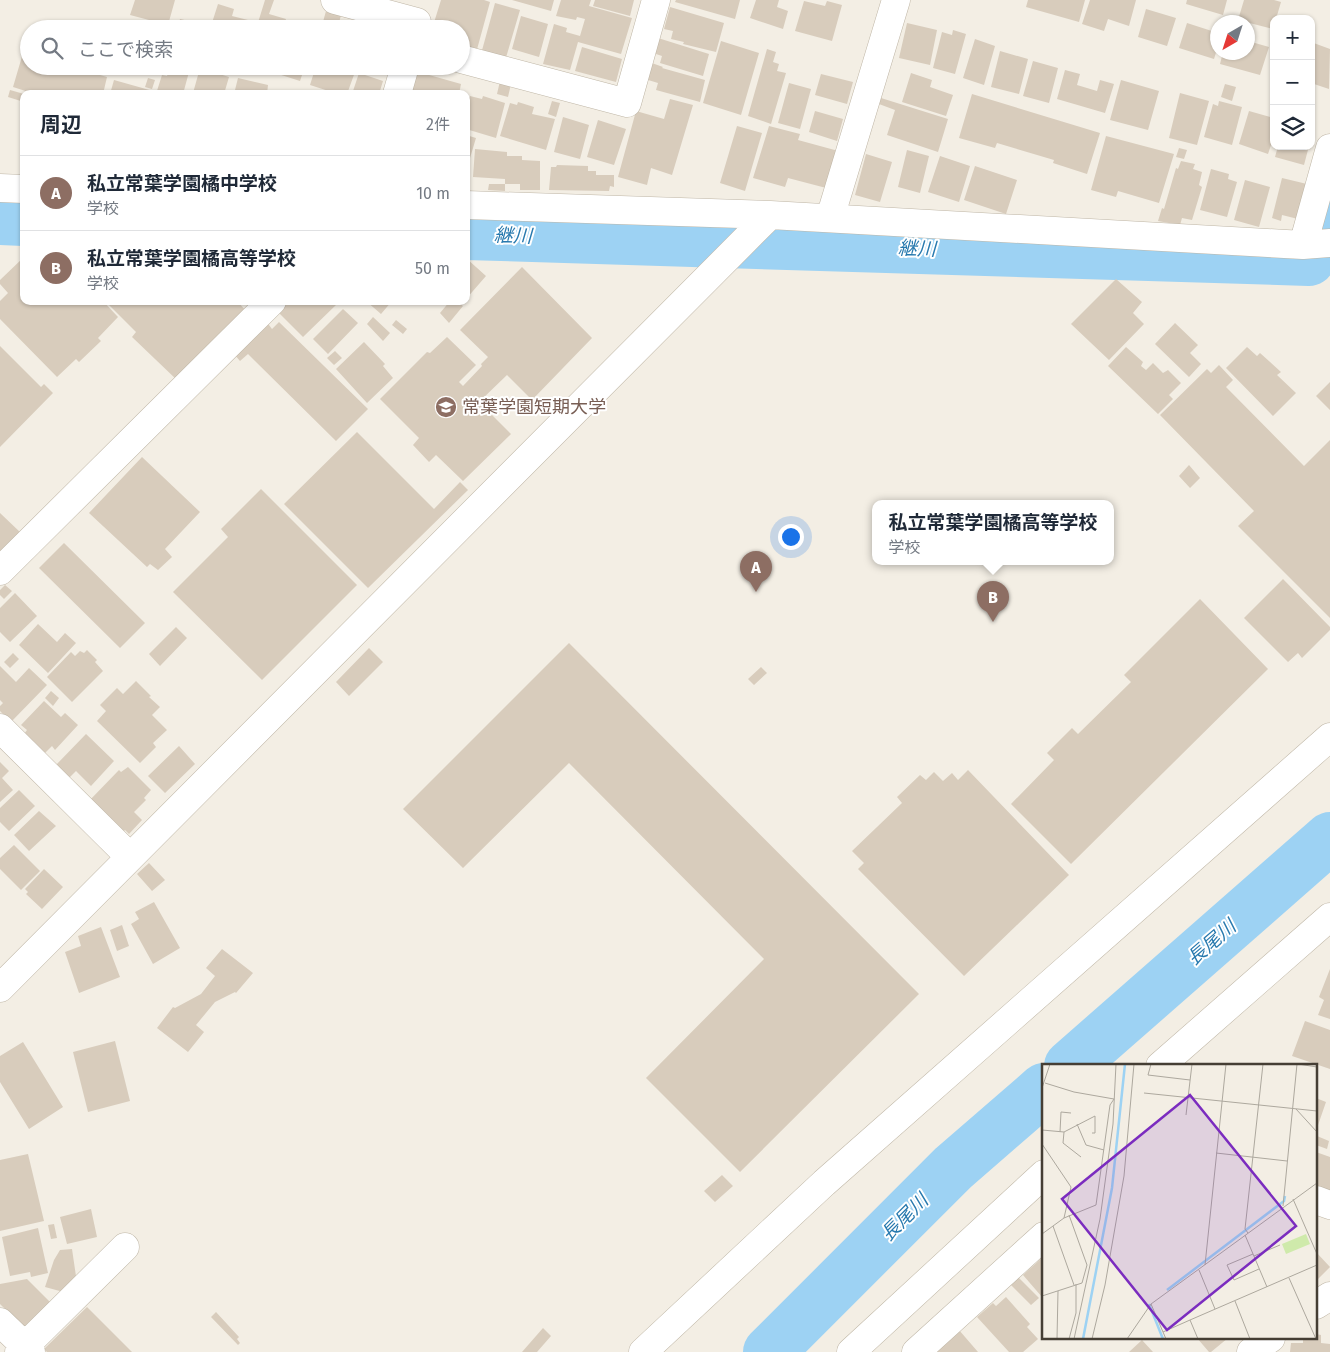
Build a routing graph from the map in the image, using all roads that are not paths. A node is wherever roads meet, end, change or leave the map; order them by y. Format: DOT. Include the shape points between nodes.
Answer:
graph roads {
  1 [pos="336,0"];
  2 [pos="656,0"];
  3 [pos="896,0"];
  4 [pos="419,17"];
  5 [pos="470,60"];
  6 [pos="402,75"];
  7 [pos="398,90"];
  8 [pos="1330,148"];
  9 [pos="0,188"];
  10 [pos="20,189"];
  11 [pos="470,205"];
  12 [pos="770,215"];
  13 [pos="830,218"];
  14 [pos="1330,243"];
  15 [pos="1303,245"];
  16 [pos="268,305"];
  17 [pos="0,572"];
  18 [pos="0,728"];
  19 [pos="1330,737"];
  20 [pos="130,857"];
  21 [pos="1330,917"];
  22 [pos="0,988"];
  23 [pos="1162,1064"];
  24 [pos="1042,1176"];
  25 [pos="1318,1201"];
  26 [pos="1330,1205"];
  27 [pos="1042,1238"];
  28 [pos="125,1247"];
  29 [pos="1330,1296"];
  30 [pos="1318,1305"];
  31 [pos="0,1322"];
  32 [pos="1268,1340"];
  33 [pos="25,1350"];
  34 [pos="643,1352"];
  35 [pos="851,1352"];
  36 [pos="916,1352"];
  37 [pos="1252,1352"];
  1 -- 4 [label="street"];
  2 -- 5 [label="street" via="627,103"];
  3 -- 13 [label="street"];
  6 -- 7 [label="street"];
  8 -- 15 [label="street"];
  9 -- 10 [label="street"];
  11 -- 12 [label="street"];
  12 -- 13 [label="street"];
  12 -- 20 [label="street"];
  13 -- 15 [label="street"];
  14 -- 15 [label="street"];
  16 -- 17 [label="street"];
  18 -- 20 [label="street"];
  19 -- 34 [label="street" via="832,1177"];
  20 -- 22 [label="street"];
  21 -- 23 [label="street"];
  24 -- 35 [label="street"];
  25 -- 26 [label="street"];
  27 -- 36 [label="street"];
  28 -- 33 [label="street"];
  29 -- 30 [label="street"];
  31 -- 33 [label="street"];
  32 -- 37 [label="street"];
}
